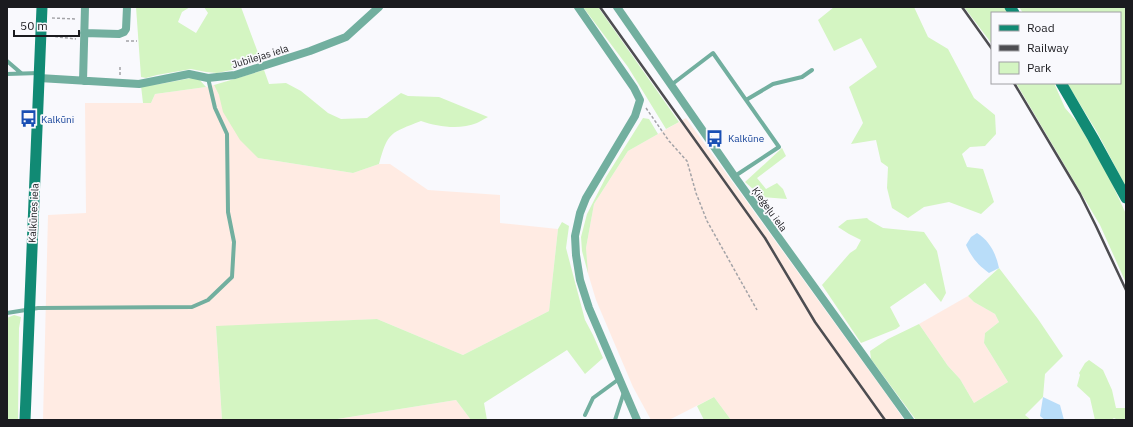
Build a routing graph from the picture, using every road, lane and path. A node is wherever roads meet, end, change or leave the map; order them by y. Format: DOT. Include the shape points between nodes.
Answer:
graph roads {
  1 [pos="42,7"];
  2 [pos="85,7"];
  3 [pos="127,7"];
  4 [pos="379,7"];
  5 [pos="578,7"];
  6 [pos="617,7"];
  7 [pos="52,18"];
  8 [pos="85,19"];
  9 [pos="84,33"];
  10 [pos="7,61"];
  11 [pos="812,70"];
  12 [pos="22,73"];
  13 [pos="7,74"];
  14 [pos="39,75"];
  15 [pos="208,78"];
  16 [pos="83,81"];
  17 [pos="1061,84"];
  18 [pos="671,85"];
  19 [pos="640,100"];
  20 [pos="746,100"];
  21 [pos="735,177"];
  22 [pos="1126,198"];
  23 [pos="29,309"];
  24 [pos="757,310"];
  25 [pos="7,313"];
  26 [pos="619,379"];
  27 [pos="624,391"];
  28 [pos="585,415"];
  29 [pos="25,420"];
  30 [pos="615,420"];
  31 [pos="637,420"];
  32 [pos="910,420"];
  1 -- 14 [label="main road, Kalkūnes iela"];
  2 -- 8 [label="street"];
  3 -- 9 [label="street" via="124,32"];
  4 -- 15 [label="street, Jubilejas iela" via="346,37 235,75"];
  5 -- 19 [label="street"];
  6 -- 18 [label="street, Ķieģeļu iela"];
  7 -- 8 [label="path"];
  8 -- 9 [label="street"];
  9 -- 16 [label="street"];
  10 -- 12 [label="lane"];
  11 -- 20 [label="lane" via="802,76 773,84"];
  12 -- 13 [label="lane"];
  12 -- 14 [label="lane"];
  14 -- 16 [label="street, Jubilejas iela"];
  14 -- 23 [label="main road, Kalkūnes iela"];
  15 -- 16 [label="street, Jubilejas iela" via="189,74 139,84"];
  15 -- 23 [label="lane" via="215,108 227,134 228,212 234,242 232,277 208,300 192,307"];
  17 -- 22 [label="main road"];
  18 -- 20 [label="lane" via="713,53"];
  18 -- 21 [label="street, Ķieģeļu iela"];
  19 -- 24 [label="path" via="669,142 687,161 707,221"];
  19 -- 26 [label="street" via="635,116 586,198 575,236 580,280"];
  20 -- 21 [label="lane" via="779,147"];
  21 -- 32 [label="street, Ķieģeļu iela"];
  23 -- 25 [label="lane"];
  23 -- 29 [label="main road, Kalkūnes iela"];
  26 -- 27 [label="street"];
  26 -- 28 [label="lane" via="593,398"];
  27 -- 30 [label="lane"];
  27 -- 31 [label="street"];
}
